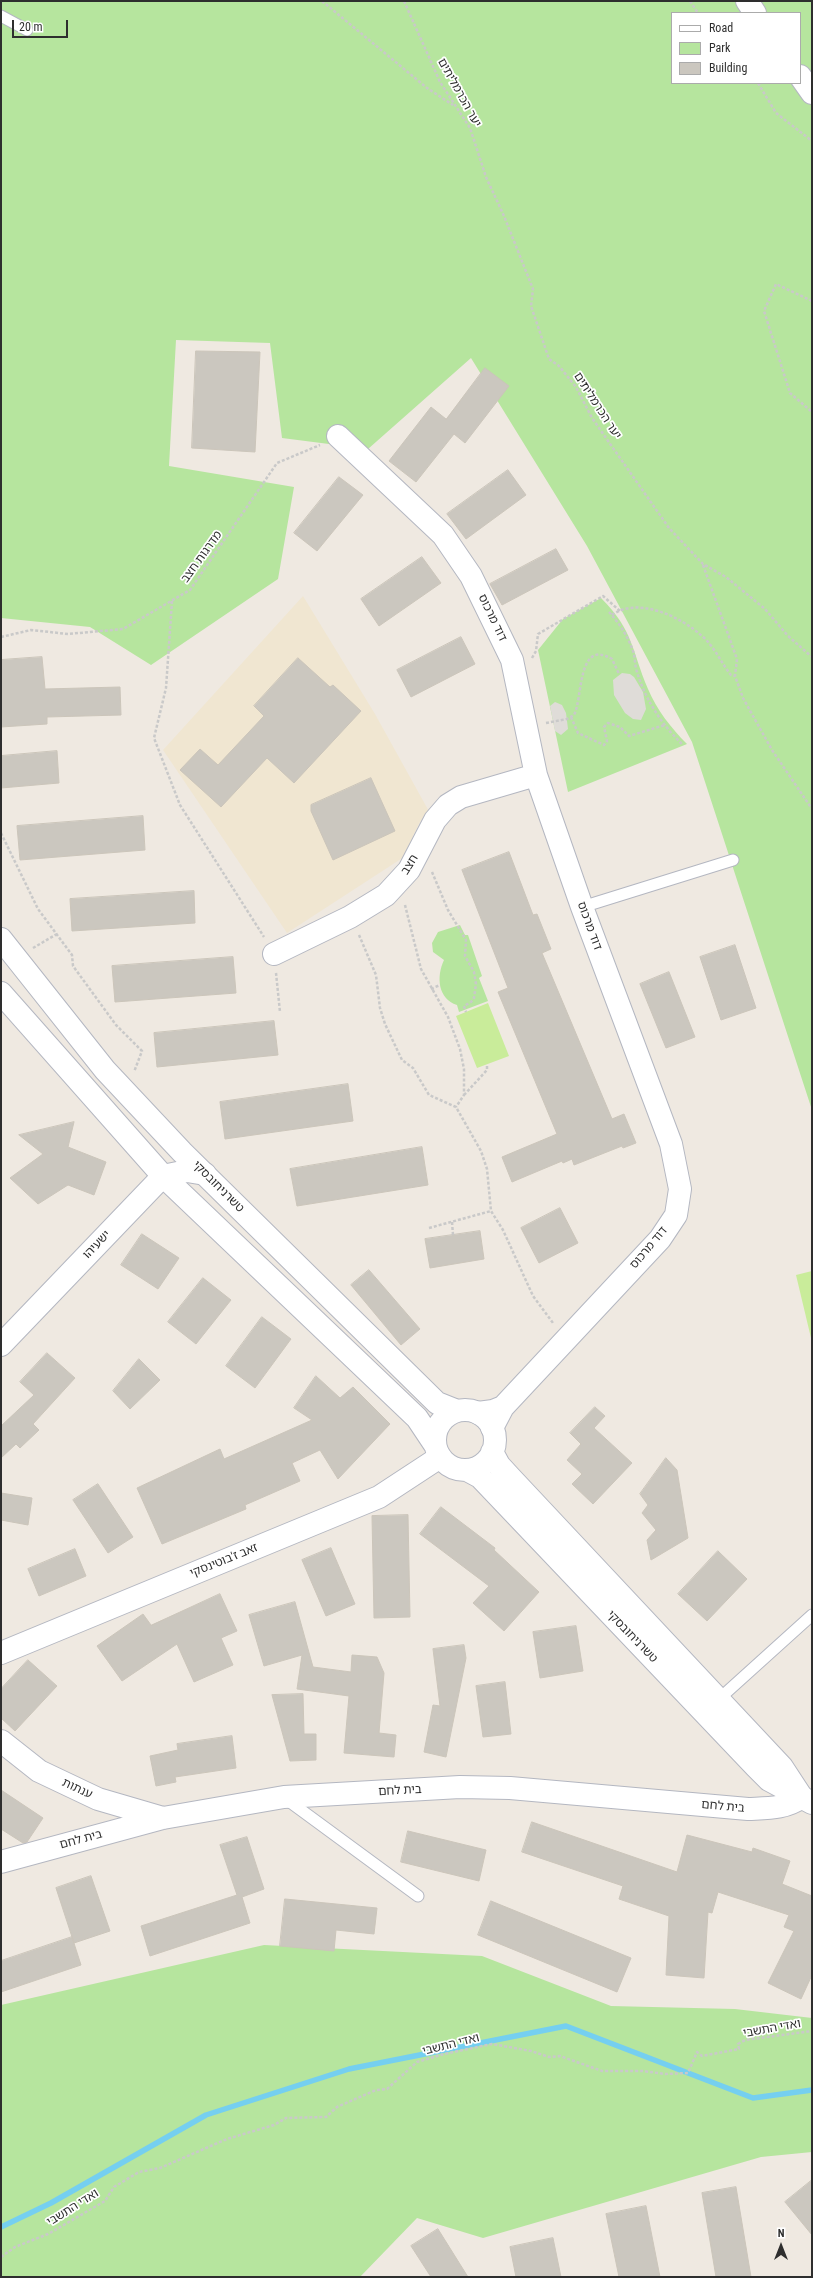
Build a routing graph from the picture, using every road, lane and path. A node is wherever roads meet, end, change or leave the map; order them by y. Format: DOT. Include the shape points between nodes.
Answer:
graph roads {
  1 [pos="322,1"];
  2 [pos="404,1"];
  3 [pos="690,1"];
  4 [pos="747,1"];
  5 [pos="697,12"];
  6 [pos="755,12"];
  7 [pos="1,16"];
  8 [pos="27,30"];
  9 [pos="801,77"];
  10 [pos="759,84"];
  11 [pos="812,93"];
  12 [pos="455,106"];
  13 [pos="812,141"];
  14 [pos="812,301"];
  15 [pos="812,412"];
  16 [pos="338,436"];
  17 [pos="703,564"];
  18 [pos="172,601"];
  19 [pos="620,611"];
  20 [pos="609,612"];
  21 [pos="612,615"];
  22 [pos="1,637"];
  23 [pos="812,657"];
  24 [pos="513,665"];
  25 [pos="619,674"];
  26 [pos="735,676"];
  27 [pos="571,717"];
  28 [pos="665,725"];
  29 [pos="526,728"];
  30 [pos="682,744"];
  31 [pos="536,775"];
  32 [pos="812,809"];
  33 [pos="1,833"];
  34 [pos="421,848"];
  35 [pos="733,860"];
  36 [pos="400,881"];
  37 [pos="582,907"];
  38 [pos="350,917"];
  39 [pos="57,934"];
  40 [pos="1,939"];
  41 [pos="274,954"];
  42 [pos="16,958"];
  43 [pos="440,985"];
  44 [pos="430,989"];
  45 [pos="1,993"];
  46 [pos="280,1012"];
  47 [pos="466,1012"];
  48 [pos="487,1065"];
  49 [pos="127,1093"];
  50 [pos="464,1095"];
  51 [pos="456,1107"];
  52 [pos="205,1174"];
  53 [pos="163,1176"];
  54 [pos="491,1211"];
  55 [pos="452,1222"];
  56 [pos="429,1228"];
  57 [pos="454,1235"];
  58 [pos="566,1340"];
  59 [pos="1,1345"];
  60 [pos="476,1417"];
  61 [pos="438,1451"];
  62 [pos="492,1452"];
  63 [pos="467,1470"];
  64 [pos="812,1615"];
  65 [pos="1,1653"];
  66 [pos="719,1699"];
  67 [pos="1,1741"];
  68 [pos="284,1798"];
  69 [pos="807,1800"];
  70 [pos="163,1818"];
  71 [pos="1,1862"];
  72 [pos="418,1896"];
  73 [pos="812,2031"];
  74 [pos="1,2257"];
  1 -- 12 [label="path" via="427,88"];
  2 -- 12 [label="path, יער הכרמליתים" via="440,82"];
  3 -- 5 [label="path"];
  4 -- 6 [label="street"];
  7 -- 8 [label="lane"];
  9 -- 11 [label="street"];
  10 -- 13 [label="path" via="776,113"];
  12 -- 17 [label="path, יער הכרמליתים" via="470,128 486,176 533,289 531,306 549,359 559,366 576,387 592,418 669,528"];
  14 -- 15 [label="path" via="776,284 764,311 790,393"];
  16 -- 18 [label="path, מדרגות חצב" via="277,463 190,590"];
  16 -- 24 [label="street, דוד מרכוס" via="442,535 471,576 491,613"];
  17 -- 23 [label="path, יער הכרמליתים" via="726,577 765,609 788,636"];
  17 -- 26 [label="path" via="737,659"];
  18 -- 22 [label="path, מדרגות חצב" via="123,629 68,634 31,630"];
  18 -- 41 [label="path" via="166,688 154,738 180,805"];
  19 -- 21 [label="path"];
  19 -- 24 [label="path" via="603,596 538,634 536,651 532,658"];
  19 -- 26 [label="path" via="639,607 653,609 676,619 702,636 717,652 723,666"];
  20 -- 21 [label="path"];
  21 -- 28 [label="path" via="630,644 644,691"];
  24 -- 29 [label="street, דוד מרכוס"];
  25 -- 27 [label="path" via="616,663 606,656 599,654 589,659 585,664 576,711"];
  26 -- 32 [label="path" via="743,698 772,750"];
  27 -- 28 [label="path" via="578,733 604,745 608,742 604,727 608,723 620,727 629,736"];
  27 -- 29 [label="path"];
  28 -- 30 [label="path"];
  29 -- 31 [label="street, דוד מרכוס"];
  31 -- 34 [label="street, חצב" via="461,797 448,804 435,820"];
  31 -- 37 [label="street, דוד מרכוס"];
  33 -- 39 [label="path" via="38,909"];
  34 -- 36 [label="street, חצב"];
  34 -- 47 [label="path" via="446,904 466,940 465,956 474,972 476,984 474,998 464,1006"];
  35 -- 37 [label="lane"];
  36 -- 38 [label="street, חצב" via="386,895"];
  36 -- 44 [label="path" via="416,953"];
  37 -- 58 [label="street, דוד מרכוס" via="671,1144 680,1189 676,1215 660,1239"];
  38 -- 41 [label="street, חצב"];
  38 -- 51 [label="path" via="372,962 383,1018 402,1060 413,1068 429,1095"];
  39 -- 42 [label="path"];
  39 -- 49 [label="path" via="72,955 72,966 116,1025 142,1051"];
  40 -- 42 [label="street, טשרניחובסקי"];
  41 -- 46 [label="path"];
  42 -- 49 [label="street, טשרניחובסקי" via="105,1070"];
  43 -- 44 [label="path"];
  44 -- 50 [label="path" via="448,1017 460,1049 464,1069"];
  45 -- 53 [label="street"];
  48 -- 50 [label="path" via="487,1070"];
  49 -- 52 [label="street, טשרניחובסקי"];
  50 -- 51 [label="path"];
  51 -- 54 [label="path" via="485,1159"];
  52 -- 53 [label="street" via="187,1171"];
  52 -- 60 [label="street, טשרניחובסקי" via="437,1403"];
  53 -- 59 [label="street, ישעיהו"];
  53 -- 61 [label="street" via="417,1418"];
  54 -- 55 [label="path"];
  54 -- 58 [label="path" via="503,1230 533,1296"];
  55 -- 56 [label="path"];
  55 -- 57 [label="path"];
  58 -- 60 [label="street, דוד מרכוס" via="503,1407"];
  60 -- 61 [label="street" via="449,1415 438,1428"];
  60 -- 62 [label="street" via="494,1436"];
  61 -- 63 [label="street" via="452,1466"];
  61 -- 65 [label="street, זאב ז'בוטינסקי" via="379,1497"];
  62 -- 63 [label="street" via="482,1464"];
  62 -- 66 [label="street, טשרניחובסקי" via="510,1477"];
  63 -- 69 [label="street, טשרניחובסקי" via="480,1477 769,1780"];
  64 -- 66 [label="lane"];
  66 -- 69 [label="street, טשרניחובסקי" via="782,1768"];
  67 -- 70 [label="street, ענתות" via="46,1774 98,1799"];
  68 -- 69 [label="street, בית לחם" via="460,1787 748,1809 784,1807"];
  68 -- 70 [label="street, בית לחם"];
  68 -- 72 [label="lane"];
  70 -- 71 [label="street, בית לחם"];
  73 -- 74 [label="path, ואדי התשבי" via="745,2040 738,2044 740,2049 702,2056 697,2052 688,2072 665,2074 602,2071 560,2056 549,2057 492,2044 444,2054 418,2062 387,2089 376,2090 337,2107 326,2117 286,2118 274,2125 227,2139 160,2168 139,2172 114,2187 105,2201 48,2234 15,2246"];
}
